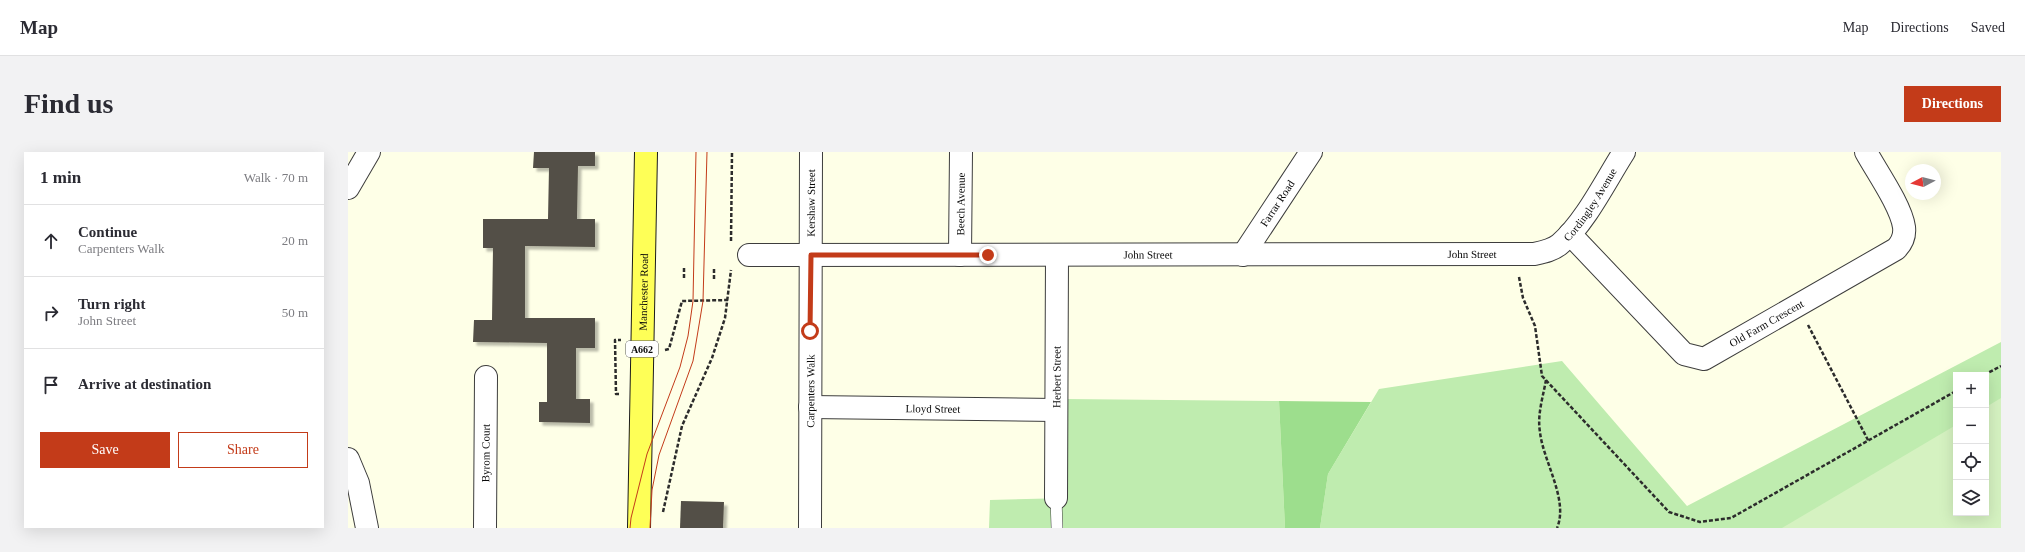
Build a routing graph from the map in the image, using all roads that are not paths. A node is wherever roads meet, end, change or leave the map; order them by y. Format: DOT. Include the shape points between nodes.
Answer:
graph roads {
  1 [pos="368,152"];
  2 [pos="646,152"];
  3 [pos="811,152"];
  4 [pos="961,152"];
  5 [pos="1311,152"];
  6 [pos="1624,152"];
  7 [pos="1866,152"];
  8 [pos="348,188"];
  9 [pos="1570,234"];
  10 [pos="1548,250"];
  11 [pos="811,255"];
  12 [pos="960,255"];
  13 [pos="1243,255"];
  14 [pos="1057,256"];
  15 [pos="740,260"];
  16 [pos="486,377"];
  17 [pos="810,407"];
  18 [pos="1056,410"];
  19 [pos="348,459"];
  20 [pos="1056,498"];
  21 [pos="639,523"];
  22 [pos="367,528"];
  23 [pos="485,528"];
  24 [pos="810,528"];
  25 [pos="1057,528"];
  1 -- 8 [label="street"];
  2 -- 21 [label="main road, Manchester Road / A662"];
  3 -- 11 [label="street, Kershaw Street"];
  4 -- 12 [label="street, Beech Avenue"];
  5 -- 13 [label="street, Farrar Road"];
  6 -- 9 [label="street, Cordingley Avenue"];
  7 -- 9 [label="street, Old Farm Crescent" via="1900,214 1904,228 1902,242 1896,249 1704,359 1684,354"];
  9 -- 10 [label="street, Cordingley Avenue" via="1559,245"];
  10 -- 13 [label="street, John Street" via="1519,255"];
  11 -- 12 [label="street, John Street"];
  11 -- 15 [label="street, John Street"];
  11 -- 17 [label="street, Carpenters Walk"];
  12 -- 14 [label="street, John Street"];
  13 -- 14 [label="street, John Street"];
  14 -- 18 [label="street, Herbert Street"];
  16 -- 23 [label="street, Byrom Court"];
  17 -- 18 [label="street, Lloyd Street"];
  17 -- 24 [label="street, Carpenters Walk"];
  18 -- 20 [label="street, Herbert Street"];
  19 -- 22 [label="street" via="358,483"];
  20 -- 25 [label="lane"];
}
